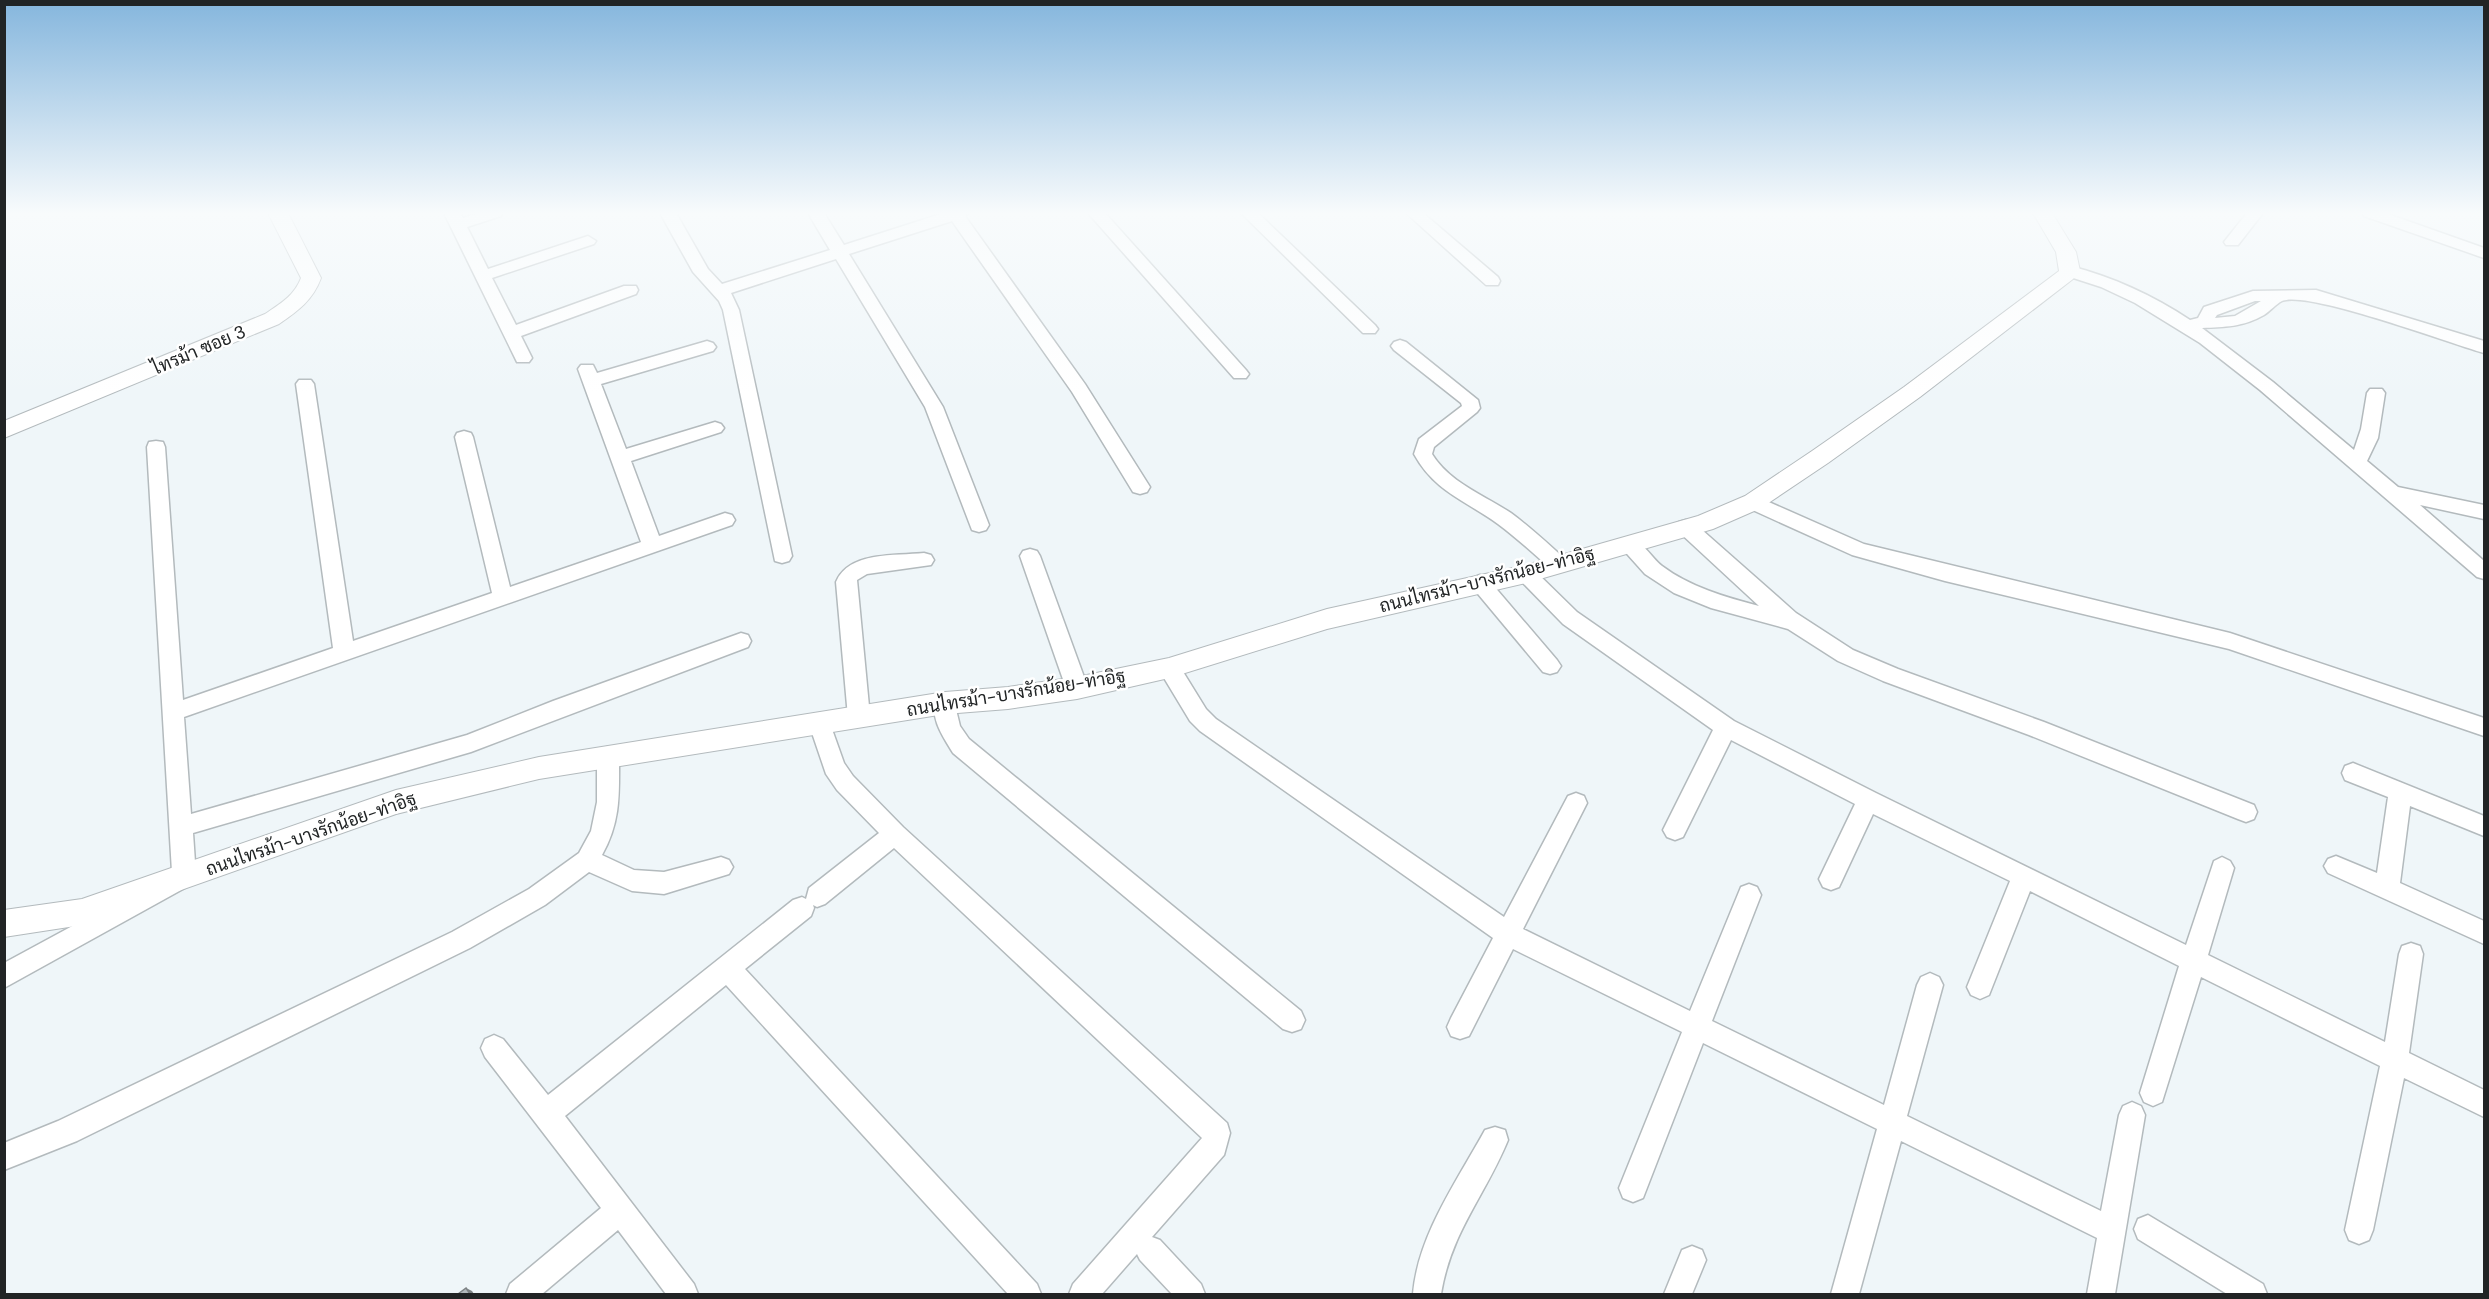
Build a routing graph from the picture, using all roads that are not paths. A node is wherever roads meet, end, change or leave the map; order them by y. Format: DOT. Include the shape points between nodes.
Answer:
graph roads {
  1 [pos="309,274"];
  2 [pos="490,274"];
  3 [pos="703,274"];
  4 [pos="775,274"];
  5 [pos="854,274"];
  6 [pos="999,274"];
  7 [pos="1150,274"];
  8 [pos="1312,274"];
  9 [pos="1484,274"];
  10 [pos="2067,274"];
  11 [pos="2078,274"];
  12 [pos="483,276"];
  13 [pos="1492,281"];
  14 [pos="630,290"];
  15 [pos="719,291"];
  16 [pos="2197,324"];
  17 [pos="1369,329"];
  18 [pos="511,333"];
  19 [pos="1400,346"];
  20 [pos="707,347"];
  21 [pos="2484,347"];
  22 [pos="523,358"];
  23 [pos="1240,374"];
  24 [pos="305,384"];
  25 [pos="2376,393"];
  26 [pos="715,428"];
  27 [pos="4,430"];
  28 [pos="464,437"];
  29 [pos="156,447"];
  30 [pos="620,458"];
  31 [pos="2356,462"];
  32 [pos="1140,487"];
  33 [pos="2393,493"];
  34 [pos="1753,502"];
  35 [pos="2484,512"];
  36 [pos="725,520"];
  37 [pos="979,525"];
  38 [pos="1686,527"];
  39 [pos="652,544"];
  40 [pos="1629,545"];
  41 [pos="782,556"];
  42 [pos="1030,556"];
  43 [pos="924,560"];
  44 [pos="1558,564"];
  45 [pos="2484,572"];
  46 [pos="1526,574"];
  47 [pos="1480,583"];
  48 [pos="503,598"];
  49 [pos="1798,624"];
  50 [pos="741,641"];
  51 [pos="344,652"];
  52 [pos="1550,666"];
  53 [pos="1169,668"];
  54 [pos="1077,688"];
  55 [pos="945,703"];
  56 [pos="173,712"];
  57 [pos="859,717"];
  58 [pos="820,724"];
  59 [pos="1726,727"];
  60 [pos="2484,727"];
  61 [pos="608,756"];
  62 [pos="2353,773"];
  63 [pos="2400,792"];
  64 [pos="1868,800"];
  65 [pos="1576,803"];
  66 [pos="2246,812"];
  67 [pos="180,826"];
  68 [pos="2484,826"];
  69 [pos="1675,830"];
  70 [pos="895,834"];
  71 [pos="587,860"];
  72 [pos="2336,866"];
  73 [pos="721,867"];
  74 [pos="2222,868"];
  75 [pos="2024,875"];
  76 [pos="184,877"];
  77 [pos="1831,879"];
  78 [pos="2387,889"];
  79 [pos="1749,895"];
  80 [pos="4,924"];
  81 [pos="2484,933"];
  82 [pos="1508,934"];
  83 [pos="2411,954"];
  84 [pos="2194,959"];
  85 [pos="728,969"];
  86 [pos="4,976"];
  87 [pos="1930,985"];
  88 [pos="1980,987"];
  89 [pos="1292,1020"];
  90 [pos="1697,1026"];
  91 [pos="1460,1027"];
  92 [pos="494,1048"];
  93 [pos="2395,1059"];
  94 [pos="2153,1094"];
  95 [pos="2484,1104"];
  96 [pos="547,1113"];
  97 [pos="2132,1115"];
  98 [pos="1892,1123"];
  99 [pos="1495,1140"];
  100 [pos="4,1158"];
  101 [pos="1633,1188"];
  102 [pos="619,1211"];
  103 [pos="2148,1230"];
  104 [pos="2359,1230"];
  105 [pos="2112,1231"];
  106 [pos="1150,1250"];
  107 [pos="1692,1260"];
  108 [pos="520,1294"];
  109 [pos="684,1294"];
  110 [pos="1027,1294"];
  111 [pos="1083,1294"];
  112 [pos="1191,1294"];
  113 [pos="1427,1294"];
  114 [pos="1678,1294"];
  115 [pos="1845,1294"];
  116 [pos="2101,1294"];
  117 [pos="2253,1294"];
  1 -- 27 [label="street, ไทรม้า ซอย 3" via="307,292 272,319"];
  2 -- 12 [label="street"];
  3 -- 15 [label="street"];
  4 -- 15 [label="street"];
  5 -- 37 [label="street" via="934,406"];
  6 -- 32 [label="street"];
  7 -- 23 [label="street"];
  8 -- 17 [label="street"];
  9 -- 13 [label="street"];
  10 -- 34 [label="street, ถนนไทรม้า-บางรักน้อย-ท่าอิฐ" via="1903,398"];
  11 -- 16 [label="street" via="2119,287"];
  12 -- 18 [label="street"];
  14 -- 18 [label="street"];
  15 -- 41 [label="street" via="731,310"];
  16 -- 21 [label="street" via="2227,323 2268,306 2276,297 2316,295"];
  16 -- 31 [label="street"];
  18 -- 22 [label="street"];
  19 -- 44 [label="street" via="1461,393 1471,408 1426,444 1422,454 1426,463 1443,480 1504,518"];
  20 -- 30 [label="street" via="589,375"];
  24 -- 51 [label="street"];
  25 -- 31 [label="street" via="2370,438"];
  26 -- 30 [label="street"];
  28 -- 48 [label="street"];
  29 -- 56 [label="street"];
  30 -- 39 [label="street"];
  31 -- 33 [label="street"];
  33 -- 35 [label="street"];
  33 -- 45 [label="street"];
  34 -- 38 [label="street, ถนนไทรม้า-บางรักน้อย-ท่าอิฐ" via="1706,523"];
  34 -- 60 [label="street" via="1859,550 2230,641"];
  36 -- 39 [label="street"];
  38 -- 40 [label="street, ถนนไทรม้า-บางรักน้อย-ท่าอิฐ"];
  38 -- 49 [label="street"];
  39 -- 48 [label="street"];
  40 -- 44 [label="street, ถนนไทรม้า-บางรักน้อย-ท่าอิฐ"];
  40 -- 49 [label="street" via="1653,570 1683,588 1738,609"];
  42 -- 54 [label="street"];
  43 -- 57 [label="street" via="863,567 849,575 846,582"];
  44 -- 46 [label="street, ถนนไทรม้า-บางรักน้อย-ท่าอิฐ"];
  46 -- 47 [label="street, ถนนไทรม้า-บางรักน้อย-ท่าอิฐ"];
  46 -- 59 [label="street" via="1570,618"];
  47 -- 52 [label="street"];
  47 -- 53 [label="street, ถนนไทรม้า-บางรักน้อย-ท่าอิฐ" via="1327,619"];
  48 -- 51 [label="street"];
  49 -- 66 [label="street" via="1854,659"];
  50 -- 67 [label="street" via="471,743"];
  51 -- 56 [label="street"];
  53 -- 54 [label="street, ถนนไทรม้า-บางรักน้อย-ท่าอิฐ"];
  53 -- 82 [label="street" via="1208,725"];
  54 -- 55 [label="street, ถนนไทรม้า-บางรักน้อย-ท่าอิฐ"];
  55 -- 57 [label="street, ถนนไทรม้า-บางรักน้อย-ท่าอิฐ"];
  55 -- 89 [label="street" via="949,728 961,746"];
  56 -- 67 [label="street"];
  57 -- 58 [label="street, ถนนไทรม้า-บางรักน้อย-ท่าอิฐ"];
  58 -- 61 [label="street, ถนนไทรม้า-บางรักน้อย-ท่าอิฐ"];
  58 -- 70 [label="street" via="834,767"];
  59 -- 64 [label="street"];
  59 -- 69 [label="street"];
  61 -- 71 [label="street" via="608,802 602,833"];
  61 -- 76 [label="street, ถนนไทรม้า-บางรักน้อย-ท่าอิฐ" via="396,802"];
  62 -- 63 [label="street"];
  63 -- 68 [label="street"];
  63 -- 78 [label="street"];
  64 -- 75 [label="street"];
  64 -- 77 [label="street"];
  65 -- 82 [label="street"];
  67 -- 76 [label="street"];
  70 -- 85 [label="street"];
  70 -- 111 [label="street" via="1217,1133 1214,1145"];
  71 -- 73 [label="street" via="632,880 664,883"];
  71 -- 100 [label="street" via="537,897 461,939"];
  72 -- 78 [label="street"];
  74 -- 84 [label="street"];
  75 -- 84 [label="street"];
  75 -- 88 [label="street"];
  76 -- 80 [label="street, ถนนไทรม้า-บางรักน้อย-ท่าอิฐ" via="82,912"];
  76 -- 86 [label="street"];
  78 -- 81 [label="street"];
  79 -- 90 [label="street"];
  82 -- 90 [label="street"];
  82 -- 91 [label="street"];
  83 -- 93 [label="street"];
  84 -- 93 [label="street"];
  84 -- 94 [label="street"];
  85 -- 96 [label="street"];
  85 -- 110 [label="street"];
  87 -- 98 [label="street"];
  90 -- 98 [label="street"];
  90 -- 101 [label="street"];
  92 -- 96 [label="street"];
  93 -- 95 [label="street"];
  93 -- 104 [label="street"];
  96 -- 102 [label="street"];
  97 -- 105 [label="street"];
  98 -- 105 [label="street"];
  98 -- 115 [label="street"];
  99 -- 113 [label="street" via="1450,1222 1433,1264"];
  102 -- 108 [label="street"];
  102 -- 109 [label="street"];
  103 -- 117 [label="street"];
  105 -- 116 [label="street"];
  106 -- 112 [label="street"];
  107 -- 114 [label="street"];
}
